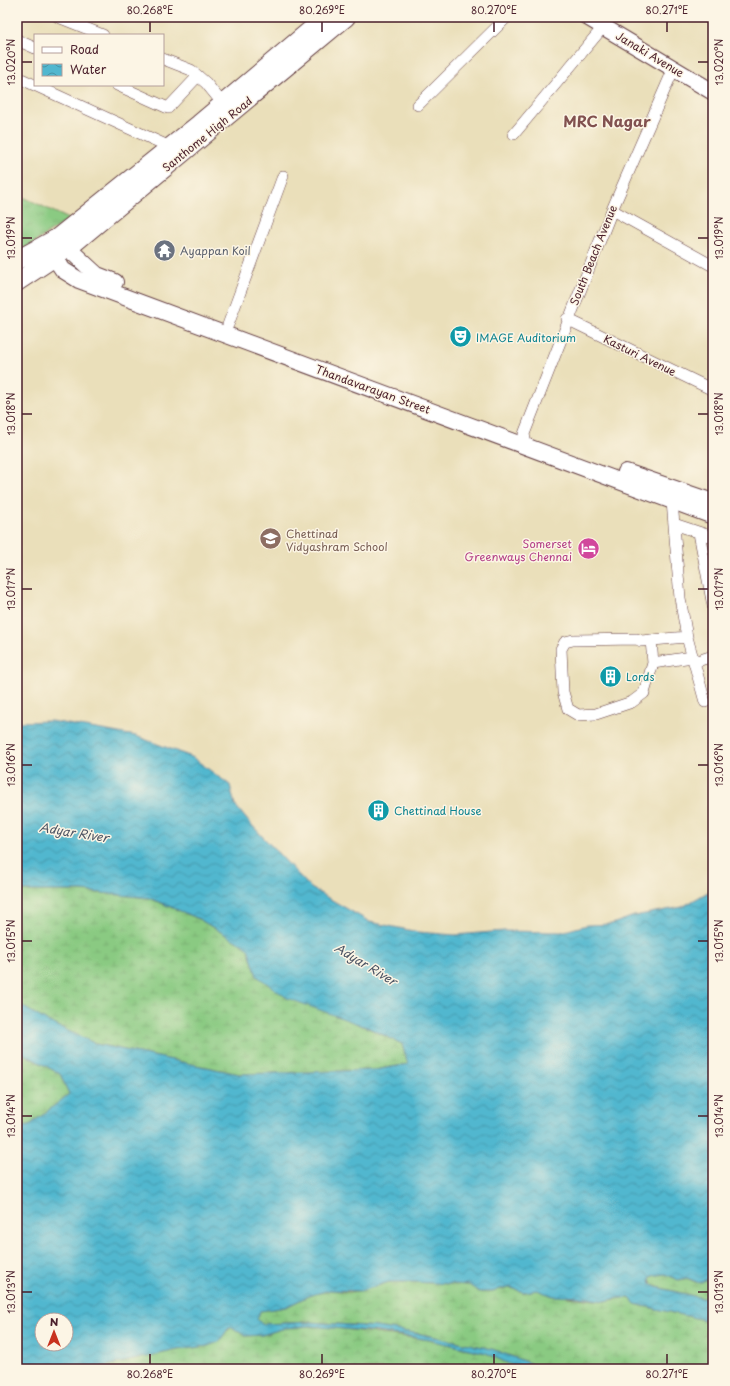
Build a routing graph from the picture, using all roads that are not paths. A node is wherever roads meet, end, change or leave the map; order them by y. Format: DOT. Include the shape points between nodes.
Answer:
graph roads {
  1 [pos="58,17"];
  2 [pos="326,17"];
  3 [pos="346,17"];
  4 [pos="507,17"];
  5 [pos="587,17"];
  6 [pos="604,26"];
  7 [pos="100,34"];
  8 [pos="17,40"];
  9 [pos="34,48"];
  10 [pos="164,59"];
  11 [pos="674,68"];
  12 [pos="198,76"];
  13 [pos="17,77"];
  14 [pos="34,85"];
  15 [pos="37,86"];
  16 [pos="119,86"];
  17 [pos="713,92"];
  18 [pos="223,104"];
  19 [pos="418,105"];
  20 [pos="514,134"];
  21 [pos="170,147"];
  22 [pos="283,176"];
  23 [pos="612,210"];
  24 [pos="56,248"];
  25 [pos="17,260"];
  26 [pos="713,266"];
  27 [pos="17,282"];
  28 [pos="568,319"];
  29 [pos="228,325"];
  30 [pos="344,373"];
  31 [pos="713,390"];
  32 [pos="525,440"];
  33 [pos="674,495"];
  34 [pos="713,502"];
  35 [pos="713,516"];
  36 [pos="674,524"];
  37 [pos="699,533"];
  38 [pos="713,537"];
  39 [pos="713,606"];
  40 [pos="687,637"];
  41 [pos="651,640"];
  42 [pos="713,656"];
  43 [pos="693,660"];
  44 [pos="653,663"];
  45 [pos="706,702"];
  1 -- 7 [label="street"];
  2 -- 18 [label="main road, Santhome High Road"];
  3 -- 24 [label="main road, Santhome High Road"];
  4 -- 19 [label="street"];
  5 -- 6 [label="street, Janaki Avenue"];
  6 -- 11 [label="street, Janaki Avenue"];
  6 -- 20 [label="street"];
  8 -- 9 [label="street"];
  10 -- 12 [label="street" via="191,70"];
  11 -- 17 [label="street, Janaki Avenue"];
  11 -- 23 [label="street, South Beach Avenue"];
  12 -- 16 [label="street" via="168,108"];
  12 -- 18 [label="street"];
  13 -- 14 [label="street"];
  15 -- 21 [label="street"];
  18 -- 21 [label="main road, Santhome High Road"];
  21 -- 24 [label="main road, Santhome High Road"];
  22 -- 29 [label="street"];
  23 -- 26 [label="street"];
  23 -- 28 [label="street, South Beach Avenue"];
  24 -- 25 [label="main road"];
  24 -- 27 [label="main road"];
  24 -- 29 [label="street, Thandavarayan Street" via="97,275"];
  24 -- 30 [label="street, Thandavarayan Street" via="63,270 79,280"];
  28 -- 31 [label="street, Kasturi Avenue"];
  28 -- 32 [label="street, South Beach Avenue"];
  29 -- 30 [label="street, Thandavarayan Street"];
  30 -- 32 [label="street, Thandavarayan Street"];
  32 -- 33 [label="street, Thandavarayan Street"];
  33 -- 34 [label="street, Thandavarayan Street"];
  33 -- 35 [label="street, Thandavarayan Street"];
  33 -- 36 [label="street"];
  36 -- 37 [label="street"];
  36 -- 40 [label="street" via="680,598"];
  37 -- 38 [label="street"];
  37 -- 39 [label="street"];
  40 -- 41 [label="street"];
  40 -- 43 [label="street"];
  41 -- 44 [label="street"];
  41 -- 44 [label="street" via="565,642 561,649 563,692 568,709 578,715 596,714 632,702 644,693"];
  42 -- 43 [label="street"];
  43 -- 44 [label="street"];
  43 -- 45 [label="street"];
}
